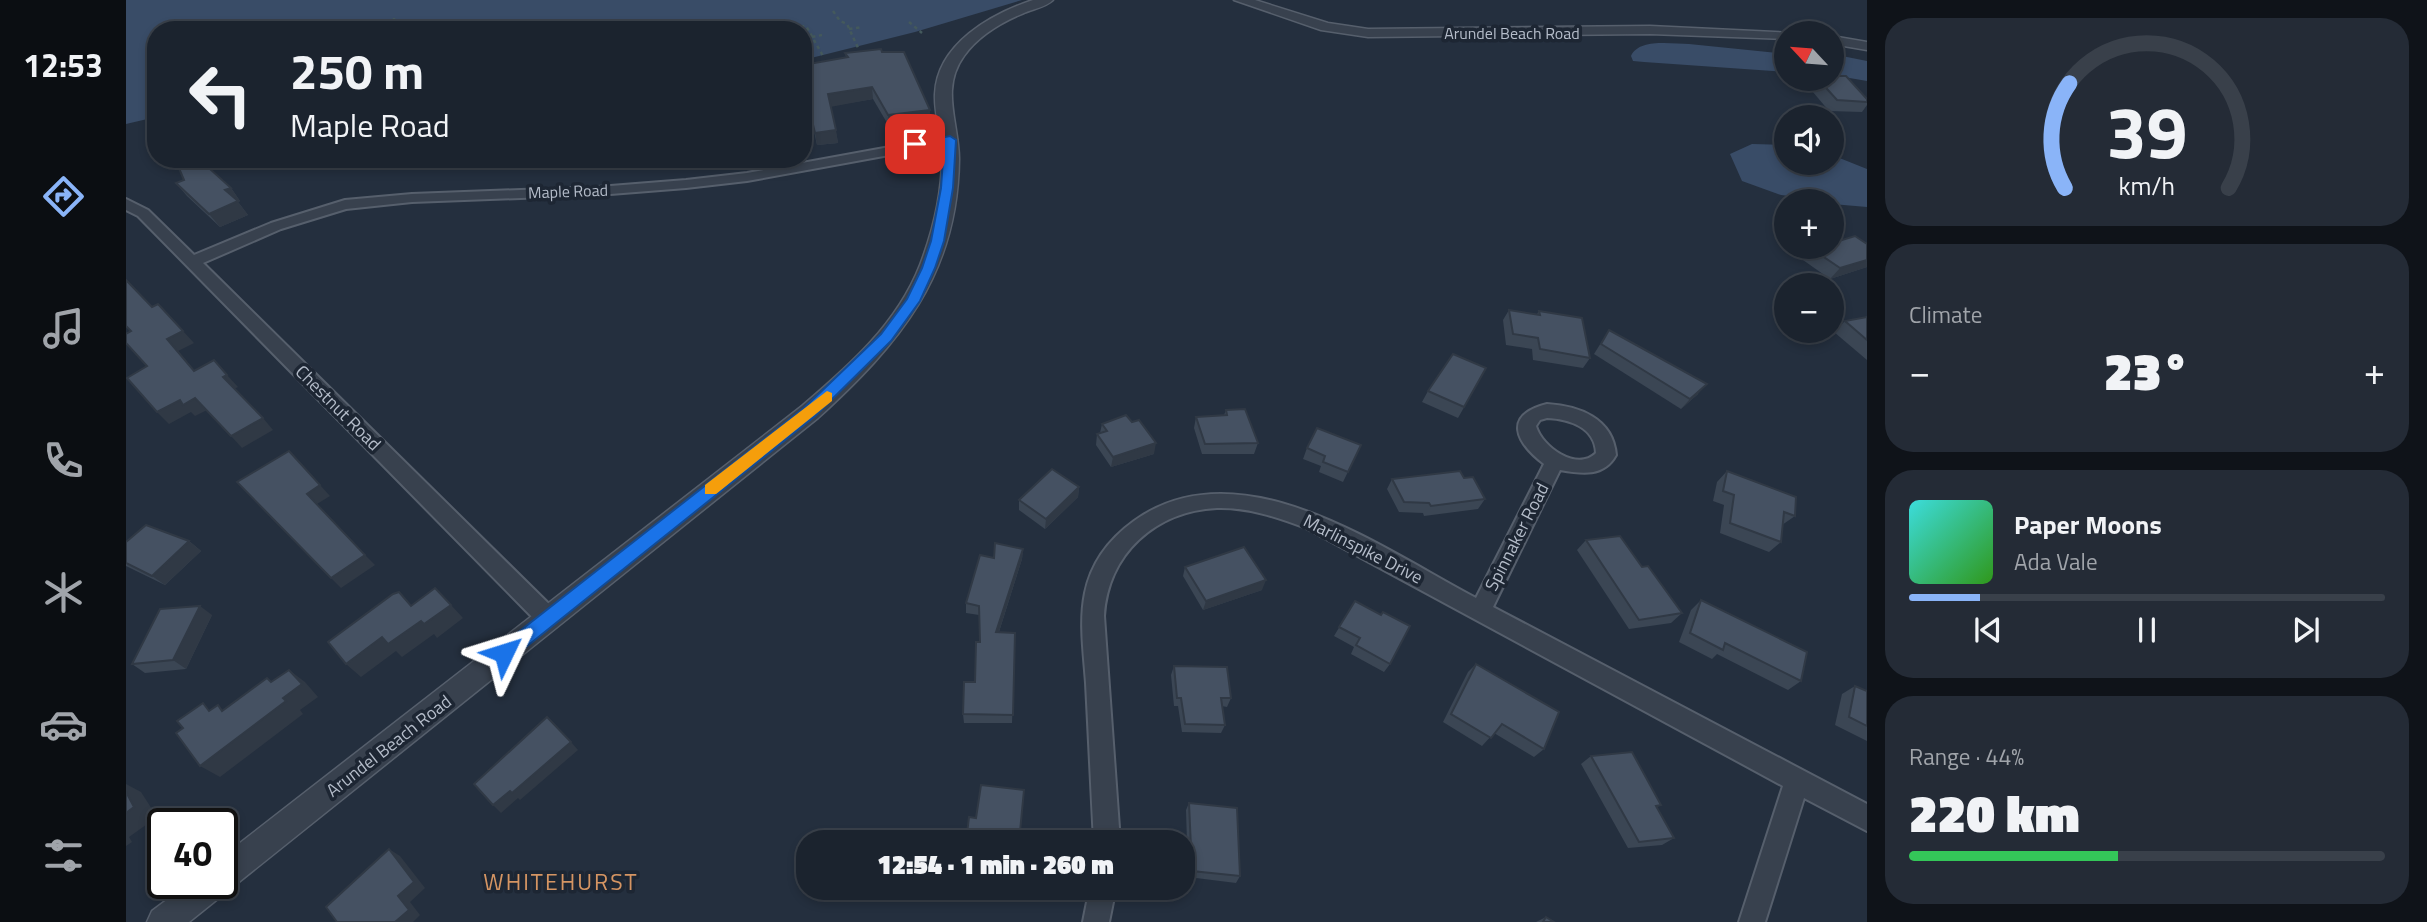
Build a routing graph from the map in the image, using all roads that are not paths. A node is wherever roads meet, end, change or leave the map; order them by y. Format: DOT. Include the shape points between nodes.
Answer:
graph roads {
  1 [pos="1046,0"];
  2 [pos="1241,0"];
  3 [pos="1774,35"];
  4 [pos="1844,42"];
  5 [pos="1867,46"];
  6 [pos="950,140"];
  7 [pos="812,165"];
  8 [pos="796,168"];
  9 [pos="126,204"];
  10 [pos="192,262"];
  11 [pos="1555,462"];
  12 [pos="1480,611"];
  13 [pos="547,617"];
  14 [pos="1797,781"];
  15 [pos="1867,818"];
  16 [pos="1106,830"];
  17 [pos="238,864"];
  18 [pos="193,899"];
  19 [pos="1100,900"];
  20 [pos="163,922"];
  21 [pos="1096,922"];
  22 [pos="1752,922"];
  1 -- 6 [label="street, Arundel Beach Road" via="992,23 953,64 942,103"];
  2 -- 3 [label="street, Arundel Beach Road" via="1326,27 1368,33 1650,30"];
  4 -- 5 [label="street"];
  6 -- 7 [label="street, Maple Road"];
  6 -- 13 [label="street, Arundel Beach Road" via="947,188 929,268 913,301 886,337 810,412"];
  8 -- 10 [label="street, Maple Road" via="686,184 345,205 276,226"];
  9 -- 10 [label="street, Chestnut Road" via="143,213"];
  10 -- 13 [label="street, Chestnut Road"];
  11 -- 12 [label="street, Spinnaker Road"];
  12 -- 14 [label="street, Marlinspike Drive"];
  12 -- 16 [label="street, Marlinspike Drive" via="1313,522 1277,508 1213,500 1179,505 1152,517 1122,542 1105,564 1093,602"];
  13 -- 17 [label="street, Arundel Beach Road"];
  14 -- 15 [label="street, Marlinspike Drive"];
  14 -- 22 [label="street"];
  18 -- 20 [label="street"];
  19 -- 21 [label="street"];
}
